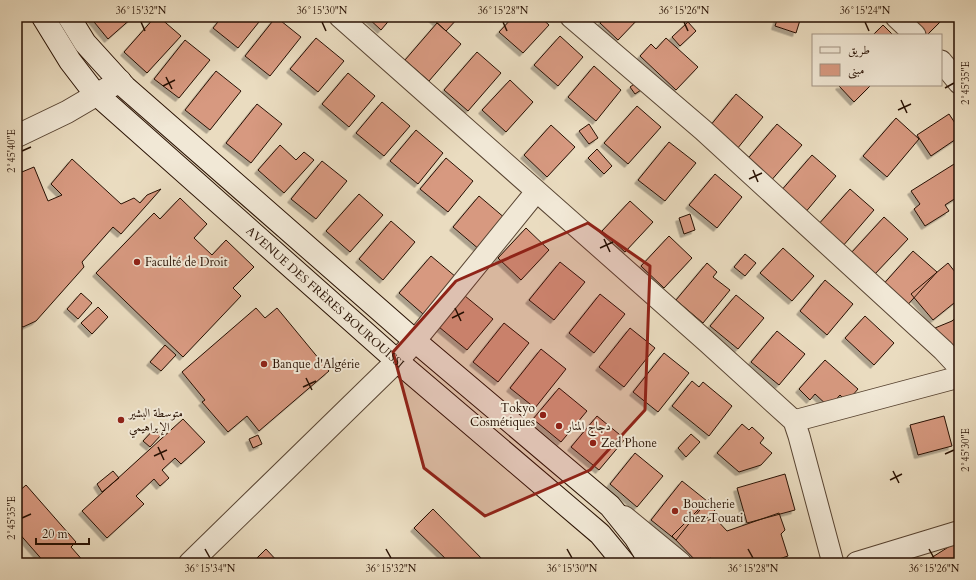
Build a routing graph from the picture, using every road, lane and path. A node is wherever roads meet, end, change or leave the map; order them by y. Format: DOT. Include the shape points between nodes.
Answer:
graph roads {
  1 [pos="43,17"];
  2 [pos="69,17"];
  3 [pos="340,17"];
  4 [pos="571,17"];
  5 [pos="896,17"];
  6 [pos="914,34"];
  7 [pos="942,62"];
  8 [pos="120,80"];
  9 [pos="959,83"];
  10 [pos="98,95"];
  11 [pos="17,136"];
  12 [pos="536,192"];
  13 [pos="415,341"];
  14 [pos="397,361"];
  15 [pos="959,370"];
  16 [pos="959,377"];
  17 [pos="794,421"];
  18 [pos="610,506"];
  19 [pos="959,532"];
  20 [pos="190,563"];
  21 [pos="624,563"];
  22 [pos="651,563"];
  23 [pos="680,563"];
  24 [pos="832,563"];
  25 [pos="857,563"];
  1 -- 10 [label="main road, AVENUE DES FRÈRES BOUROUISSI" via="70,62"];
  2 -- 8 [label="main road" via="85,43"];
  3 -- 12 [label="street"];
  4 -- 15 [label="street" via="703,130 943,350"];
  5 -- 6 [label="street"];
  7 -- 9 [label="street"];
  8 -- 10 [label="main road"];
  8 -- 13 [label="main road"];
  10 -- 11 [label="main road"];
  10 -- 14 [label="main road, AVENUE DES FRÈRES BOUROUISSI"];
  12 -- 13 [label="street"];
  12 -- 17 [label="street"];
  13 -- 14 [label="main road"];
  13 -- 18 [label="main road"];
  14 -- 20 [label="main road"];
  14 -- 21 [label="main road, AVENUE DES FRÈRES BOUROUISSI" via="600,534"];
  16 -- 17 [label="street"];
  17 -- 24 [label="street"];
  18 -- 22 [label="main road" via="635,536"];
  18 -- 23 [label="main road"];
  19 -- 25 [label="main road"];
}
